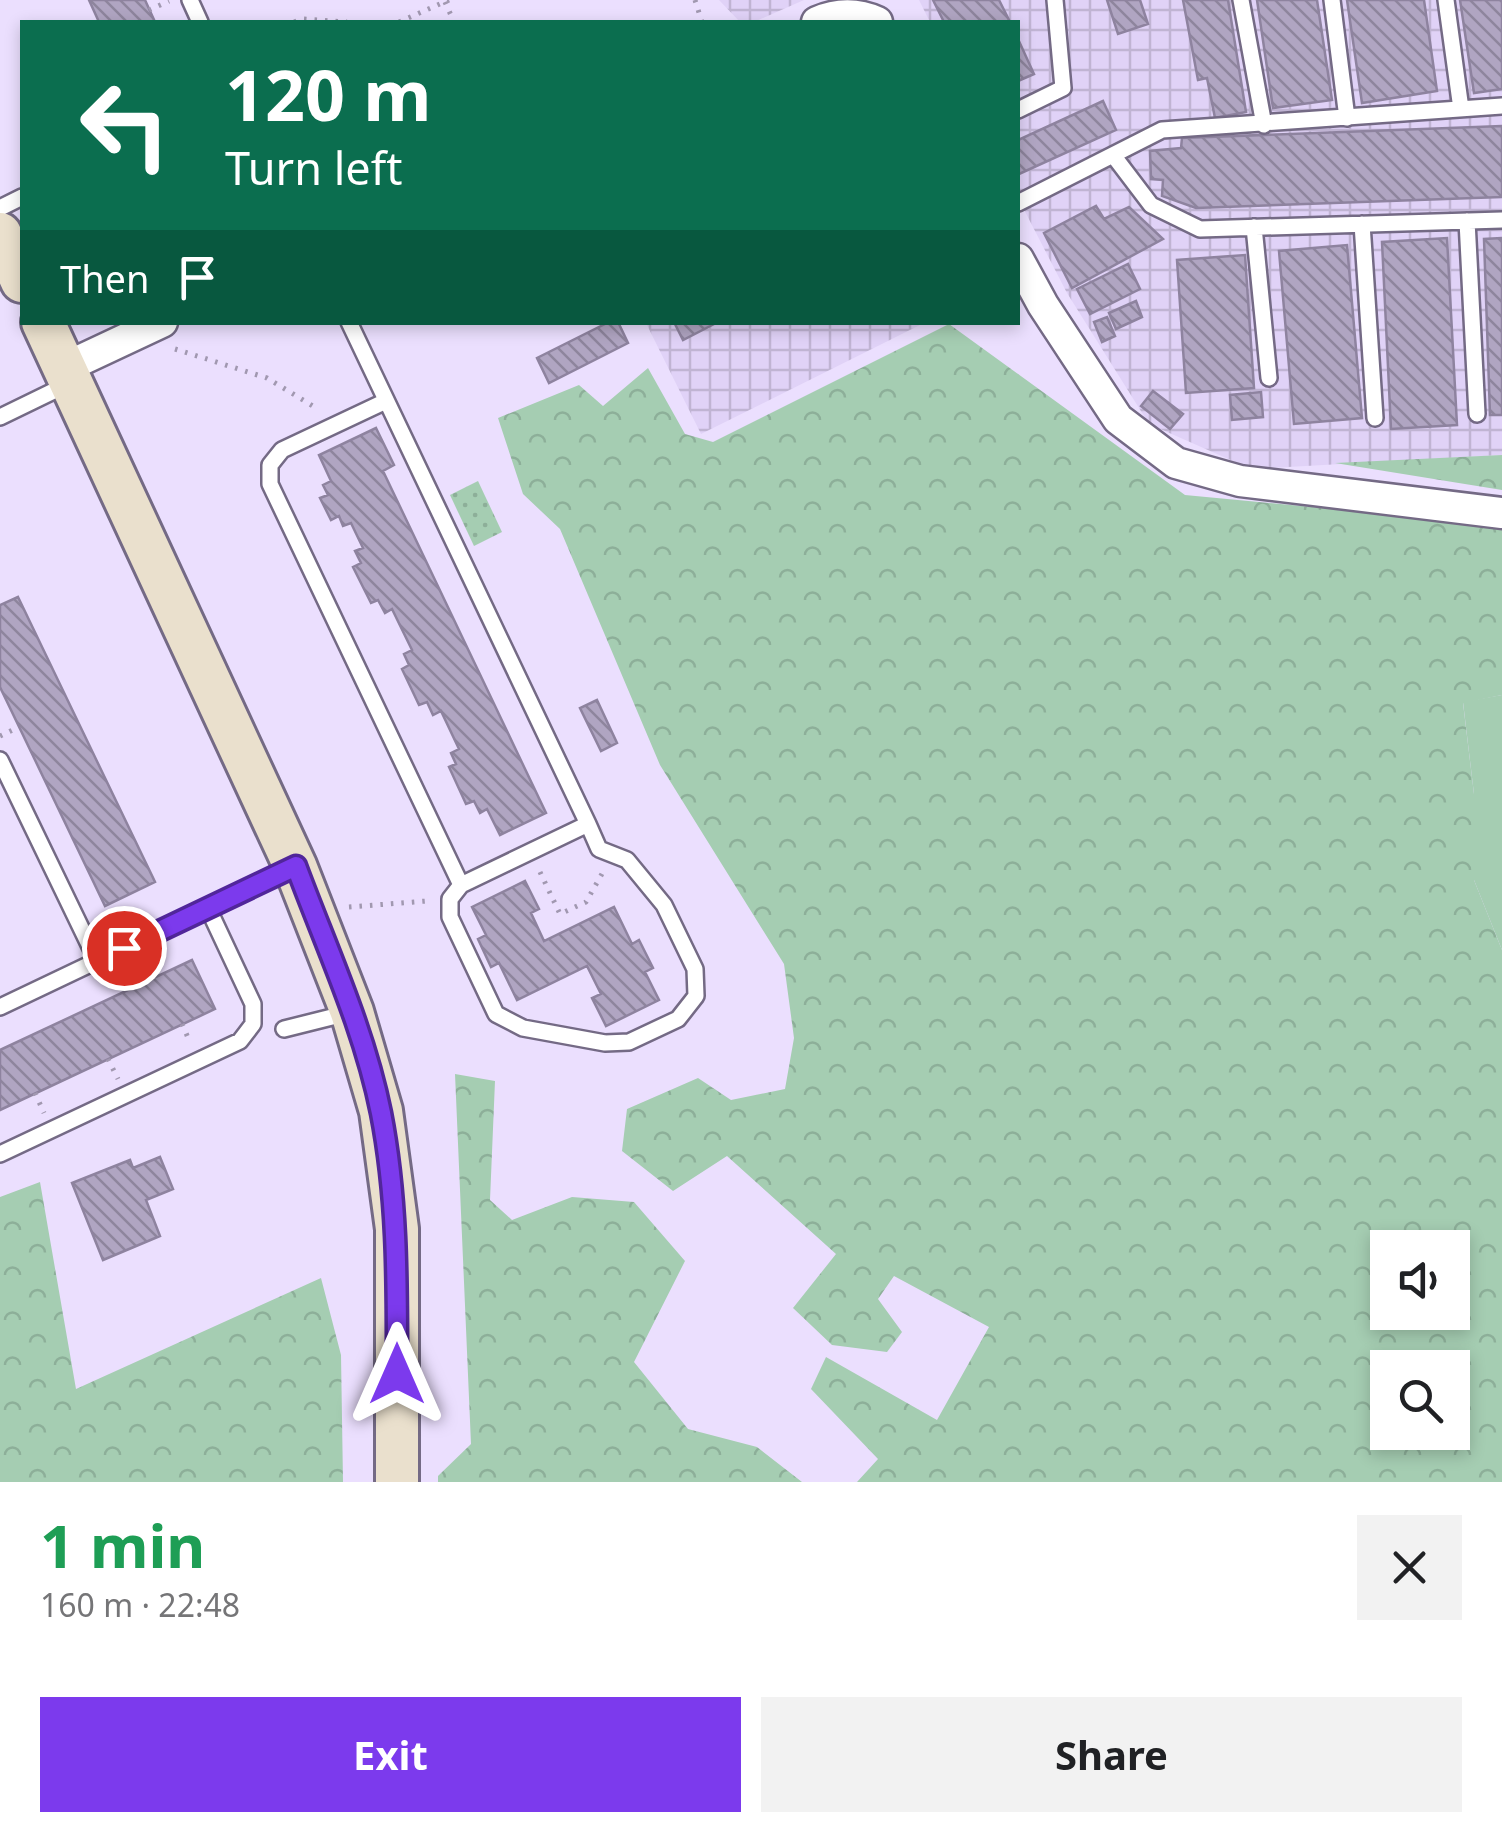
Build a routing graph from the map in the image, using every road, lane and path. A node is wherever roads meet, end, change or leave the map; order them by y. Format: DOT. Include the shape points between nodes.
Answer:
graph roads {
  1 [pos="172,0"];
  2 [pos="1056,0"];
  3 [pos="1241,0"];
  4 [pos="1332,0"];
  5 [pos="1446,0"];
  6 [pos="447,1"];
  7 [pos="149,10"];
  8 [pos="404,20"];
  9 [pos="821,20"];
  10 [pos="872,20"];
  11 [pos="1502,106"];
  12 [pos="1020,109"];
  13 [pos="1462,109"];
  14 [pos="1348,118"];
  15 [pos="1264,125"];
  16 [pos="1113,155"];
  17 [pos="1020,202"];
  18 [pos="1502,220"];
  19 [pos="1467,221"];
  20 [pos="1362,224"];
  21 [pos="1254,227"];
  22 [pos="0,234"];
  23 [pos="1020,263"];
  24 [pos="20,276"];
  25 [pos="44,325"];
  26 [pos="156,325"];
  27 [pos="349,325"];
  28 [pos="134,336"];
  29 [pos="68,375"];
  30 [pos="1269,378"];
  31 [pos="386,401"];
  32 [pos="1477,414"];
  33 [pos="0,417"];
  34 [pos="1375,418"];
  35 [pos="340,423"];
  36 [pos="1502,513"];
  37 [pos="19,726"];
  38 [pos="0,736"];
  39 [pos="0,760"];
  40 [pos="588,824"];
  41 [pos="530,851"];
  42 [pos="627,860"];
  43 [pos="296,866"];
  44 [pos="461,885"];
  45 [pos="450,899"];
  46 [pos="208,908"];
  47 [pos="312,910"];
  48 [pos="97,961"];
  49 [pos="0,1007"];
  50 [pos="352,1012"];
  51 [pos="284,1029"];
  52 [pos="0,1154"];
  53 [pos="396,1482"];
  1 -- 7 [label="path"];
  2 -- 12 [label="lane" via="1063,88"];
  3 -- 15 [label="lane"];
  4 -- 14 [label="lane"];
  5 -- 13 [label="lane"];
  6 -- 8 [label="path"];
  9 -- 10 [label="street" via="859,14"];
  11 -- 13 [label="lane"];
  13 -- 14 [label="lane"];
  14 -- 15 [label="lane"];
  15 -- 16 [label="lane" via="1162,130"];
  16 -- 17 [label="lane"];
  16 -- 21 [label="lane" via="1150,205 1200,229"];
  18 -- 19 [label="lane"];
  19 -- 20 [label="lane"];
  19 -- 32 [label="lane"];
  20 -- 21 [label="lane"];
  20 -- 34 [label="lane"];
  21 -- 30 [label="lane"];
  22 -- 24 [label="main road"];
  23 -- 36 [label="street" via="1118,420 1176,463 1240,481"];
  25 -- 29 [label="main road"];
  26 -- 28 [label="street"];
  27 -- 31 [label="lane"];
  28 -- 29 [label="street"];
  28 -- 35 [label="path" via="267,378"];
  29 -- 33 [label="lane"];
  29 -- 43 [label="main road"];
  31 -- 35 [label="lane"];
  31 -- 40 [label="lane"];
  35 -- 44 [label="lane" via="282,450 270,465 270,484"];
  37 -- 38 [label="path"];
  39 -- 48 [label="lane"];
  40 -- 41 [label="lane"];
  40 -- 42 [label="lane" via="600,849"];
  41 -- 42 [label="path" via="560,914 586,902 603,871"];
  41 -- 44 [label="lane"];
  42 -- 45 [label="lane" via="664,905 695,968 696,996 678,1019 630,1042 523,1028 496,1014 450,918"];
  43 -- 46 [label="lane"];
  43 -- 47 [label="main road"];
  44 -- 45 [label="lane"];
  45 -- 47 [label="path"];
  46 -- 48 [label="lane"];
  46 -- 52 [label="lane" via="253,1004 253,1024 240,1041"];
  47 -- 50 [label="main road"];
  48 -- 49 [label="lane"];
  50 -- 51 [label="lane"];
  50 -- 53 [label="main road" via="381,1112 397,1230"];
}
